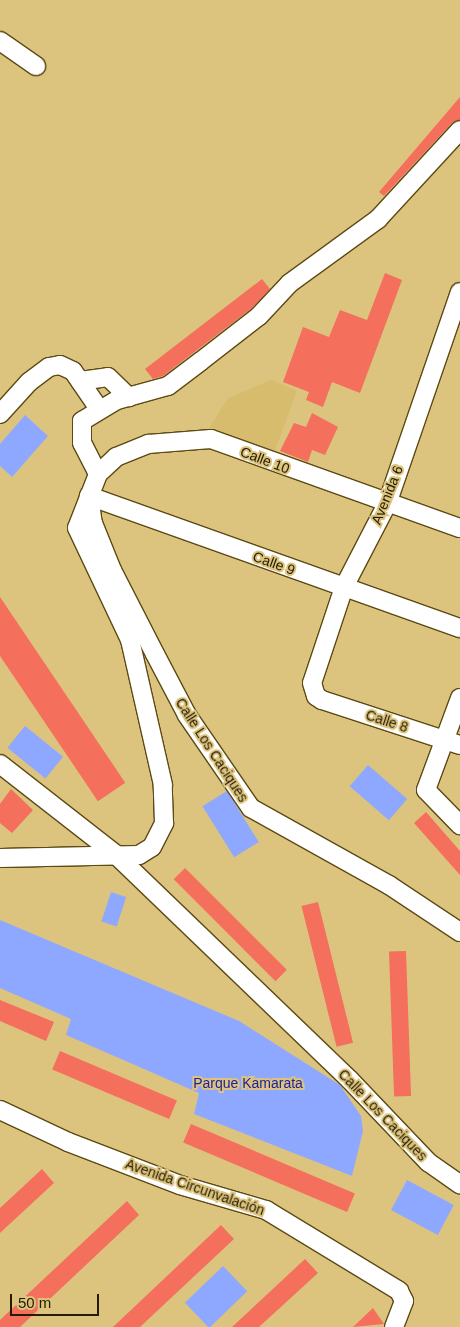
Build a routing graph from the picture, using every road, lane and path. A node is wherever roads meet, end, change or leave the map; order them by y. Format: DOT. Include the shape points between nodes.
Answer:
graph roads {
  1 [pos="0,40"];
  2 [pos="36,66"];
  3 [pos="460,130"];
  4 [pos="460,292"];
  5 [pos="80,381"];
  6 [pos="129,397"];
  7 [pos="99,409"];
  8 [pos="0,414"];
  9 [pos="98,474"];
  10 [pos="89,496"];
  11 [pos="387,504"];
  12 [pos="460,526"];
  13 [pos="344,587"];
  14 [pos="460,628"];
  15 [pos="316,696"];
  16 [pos="460,698"];
  17 [pos="442,739"];
  18 [pos="460,745"];
  19 [pos="0,764"];
  20 [pos="460,825"];
  21 [pos="115,854"];
  22 [pos="0,858"];
  23 [pos="460,932"];
  24 [pos="0,1110"];
  25 [pos="460,1184"];
  26 [pos="396,1326"];
  1 -- 2 [label="street"];
  3 -- 6 [label="street" via="378,220 290,283 259,316 168,386"];
  4 -- 11 [label="street, Avenida 6"];
  5 -- 6 [label="street" via="108,376"];
  5 -- 7 [label="street"];
  5 -- 8 [label="street" via="72,371 60,365 49,367 28,382"];
  6 -- 7 [label="street"];
  7 -- 9 [label="street" via="82,421 80,429 86,454"];
  9 -- 10 [label="street"];
  9 -- 11 [label="street, Calle 10" via="130,450 200,437"];
  10 -- 13 [label="street, Calle 9"];
  10 -- 21 [label="street" via="77,528 130,640 166,806 164,823 152,847 139,855"];
  10 -- 23 [label="street, Calle Los Caciques" via="93,523 112,570 155,654 187,715 251,808 389,885"];
  11 -- 12 [label="street, Calle 10"];
  11 -- 13 [label="street, Avenida 6"];
  13 -- 14 [label="street, Calle 9"];
  13 -- 15 [label="street, Avenida 6" via="312,683"];
  15 -- 17 [label="street, Calle 8"];
  16 -- 17 [label="street"];
  17 -- 18 [label="street, Calle 8"];
  17 -- 20 [label="street" via="426,790"];
  19 -- 21 [label="street, Calle Los Caciques"];
  21 -- 22 [label="street"];
  21 -- 25 [label="street, Calle Los Caciques" via="349,1079 440,1174"];
  24 -- 26 [label="street, Avenida Circunvalación" via="68,1142 180,1185 266,1210 399,1291 404,1301"];
}
